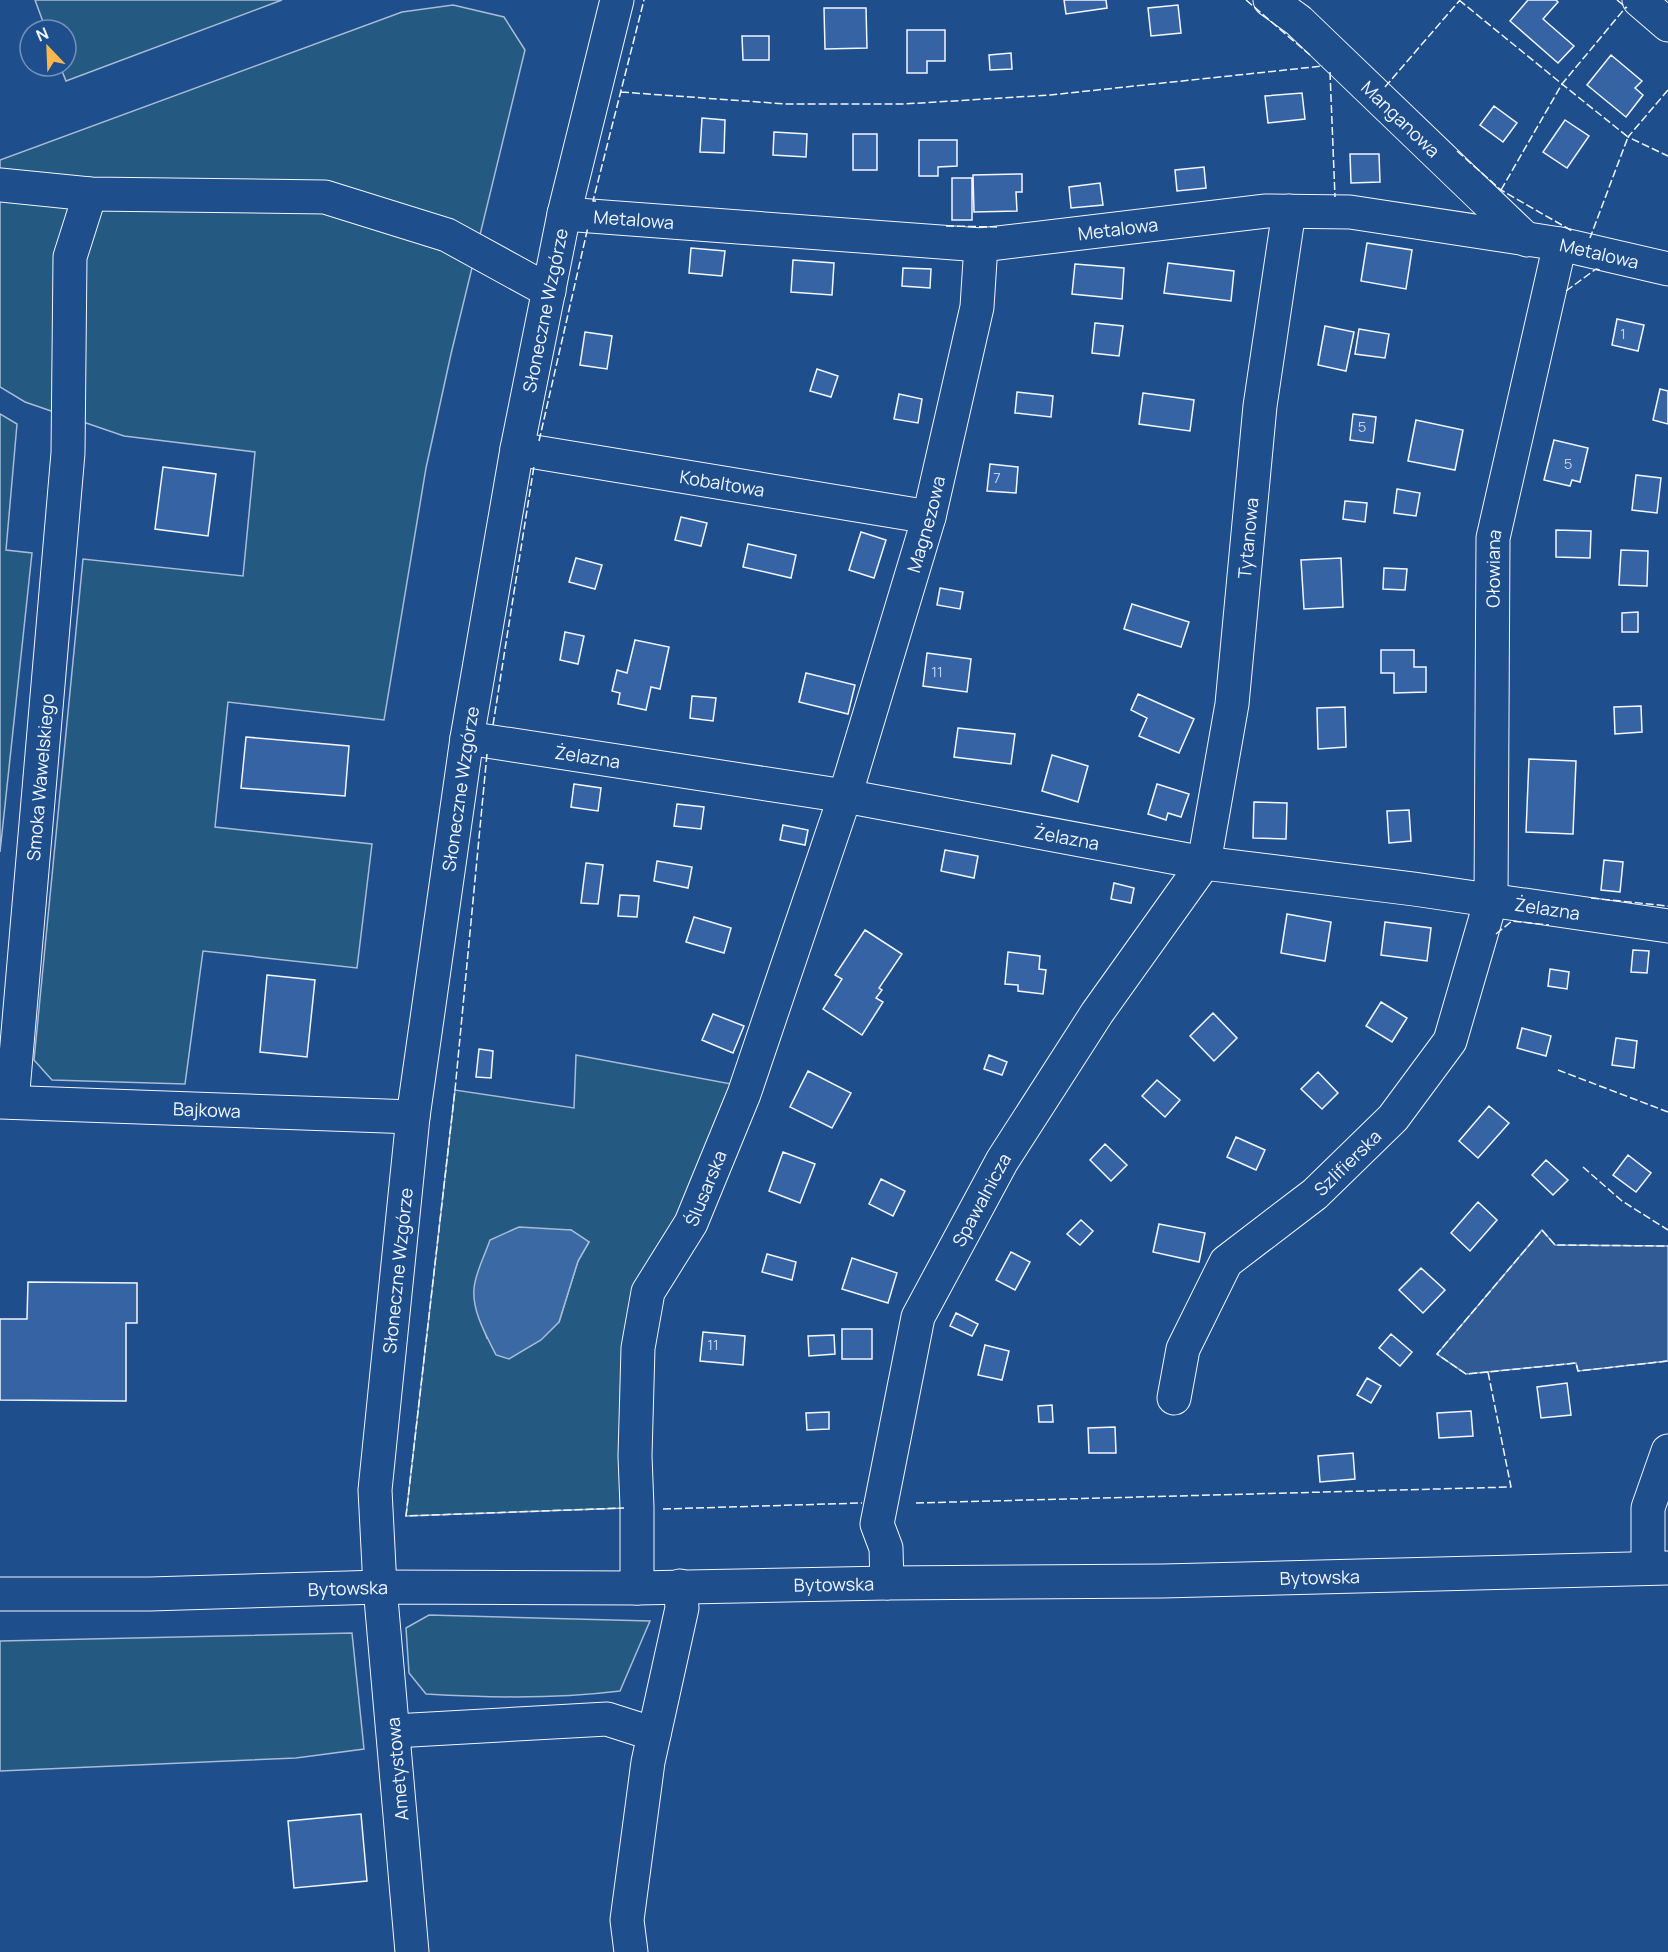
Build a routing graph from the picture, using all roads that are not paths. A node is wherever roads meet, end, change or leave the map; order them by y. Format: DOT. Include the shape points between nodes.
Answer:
graph roads {
  1 [pos="617,0"];
  2 [pos="1270,0"];
  3 [pos="1640,0"];
  4 [pos="1668,25"];
  5 [pos="0,185"];
  6 [pos="90,194"];
  7 [pos="1289,211"];
  8 [pos="564,214"];
  9 [pos="1527,240"];
  10 [pos="1560,244"];
  11 [pos="981,245"];
  12 [pos="1668,269"];
  13 [pos="549,291"];
  14 [pos="517,449"];
  15 [pos="929,517"];
  16 [pos="467,738"];
  17 [pos="845,796"];
  18 [pos="1204,864"];
  19 [pos="1491,900"];
  20 [pos="1668,926"];
  21 [pos="6,1102"];
  22 [pos="413,1117"];
  23 [pos="1174,1398"];
  24 [pos="1668,1451"];
  25 [pos="1658,1568"];
  26 [pos="887,1583"];
  27 [pos="680,1586"];
  28 [pos="380,1587"];
  29 [pos="637,1588"];
  30 [pos="0,1594"];
  31 [pos="393,1731"];
  32 [pos="654,1734"];
  33 [pos="412,1952"];
  34 [pos="631,1952"];
  1 -- 8 [label="street, Słoneczne Wzgórze"];
  2 -- 9 [label="street, Manganowa" via="1299,21"];
  3 -- 4 [label="street"];
  5 -- 6 [label="street"];
  6 -- 13 [label="street" via="325,197 447,235"];
  6 -- 21 [label="street, Smoka Wawelskiego" via="70,257 68,453"];
  7 -- 9 [label="street, Metalowa" via="1350,212"];
  7 -- 11 [label="street, Metalowa"];
  7 -- 18 [label="street, Tytanowa" via="1260,406 1232,704"];
  8 -- 11 [label="street, Metalowa"];
  8 -- 13 [label="street, Słoneczne Wzgórze"];
  9 -- 10 [label="street, Metalowa"];
  10 -- 12 [label="street, Metalowa"];
  10 -- 19 [label="street, Ołowiana" via="1493,538"];
  11 -- 15 [label="street, Magnezowa" via="977,307"];
  13 -- 14 [label="street, Słoneczne Wzgórze"];
  14 -- 15 [label="street, Kobaltowa"];
  14 -- 16 [label="street, Słoneczne Wzgórze"];
  15 -- 17 [label="street, Magnezowa"];
  16 -- 17 [label="street, Żelazna"];
  16 -- 22 [label="street, Słoneczne Wzgórze"];
  17 -- 18 [label="street, Żelazna"];
  17 -- 29 [label="street, Ślusarska" via="744,1094 691,1223 648,1292 638,1348"];
  18 -- 19 [label="street, Żelazna"];
  18 -- 26 [label="street, Spawalnicza" via="1097,1013 1002,1161 918,1317 877,1524 886,1548"];
  19 -- 20 [label="street, Żelazna"];
  19 -- 23 [label="street, Szlifierska" via="1450,1041 1385,1125 1315,1194 1226,1262 1183,1349"];
  21 -- 22 [label="street, Bajkowa"];
  22 -- 28 [label="street, Słoneczne Wzgórze" via="375,1490"];
  24 -- 25 [label="street" via="1648,1508"];
  25 -- 26 [label="street, Bytowska" via="1163,1581"];
  26 -- 27 [label="street, Bytowska"];
  27 -- 29 [label="street, Bytowska"];
  27 -- 32 [label="street" via="682,1608"];
  28 -- 29 [label="street, Bytowska"];
  28 -- 30 [label="street, Bytowska"];
  28 -- 31 [label="street, Ametystowa"];
  31 -- 32 [label="street" via="607,1719"];
  31 -- 33 [label="street, Ametystowa"];
  32 -- 34 [label="street" via="627,1920"];
}
